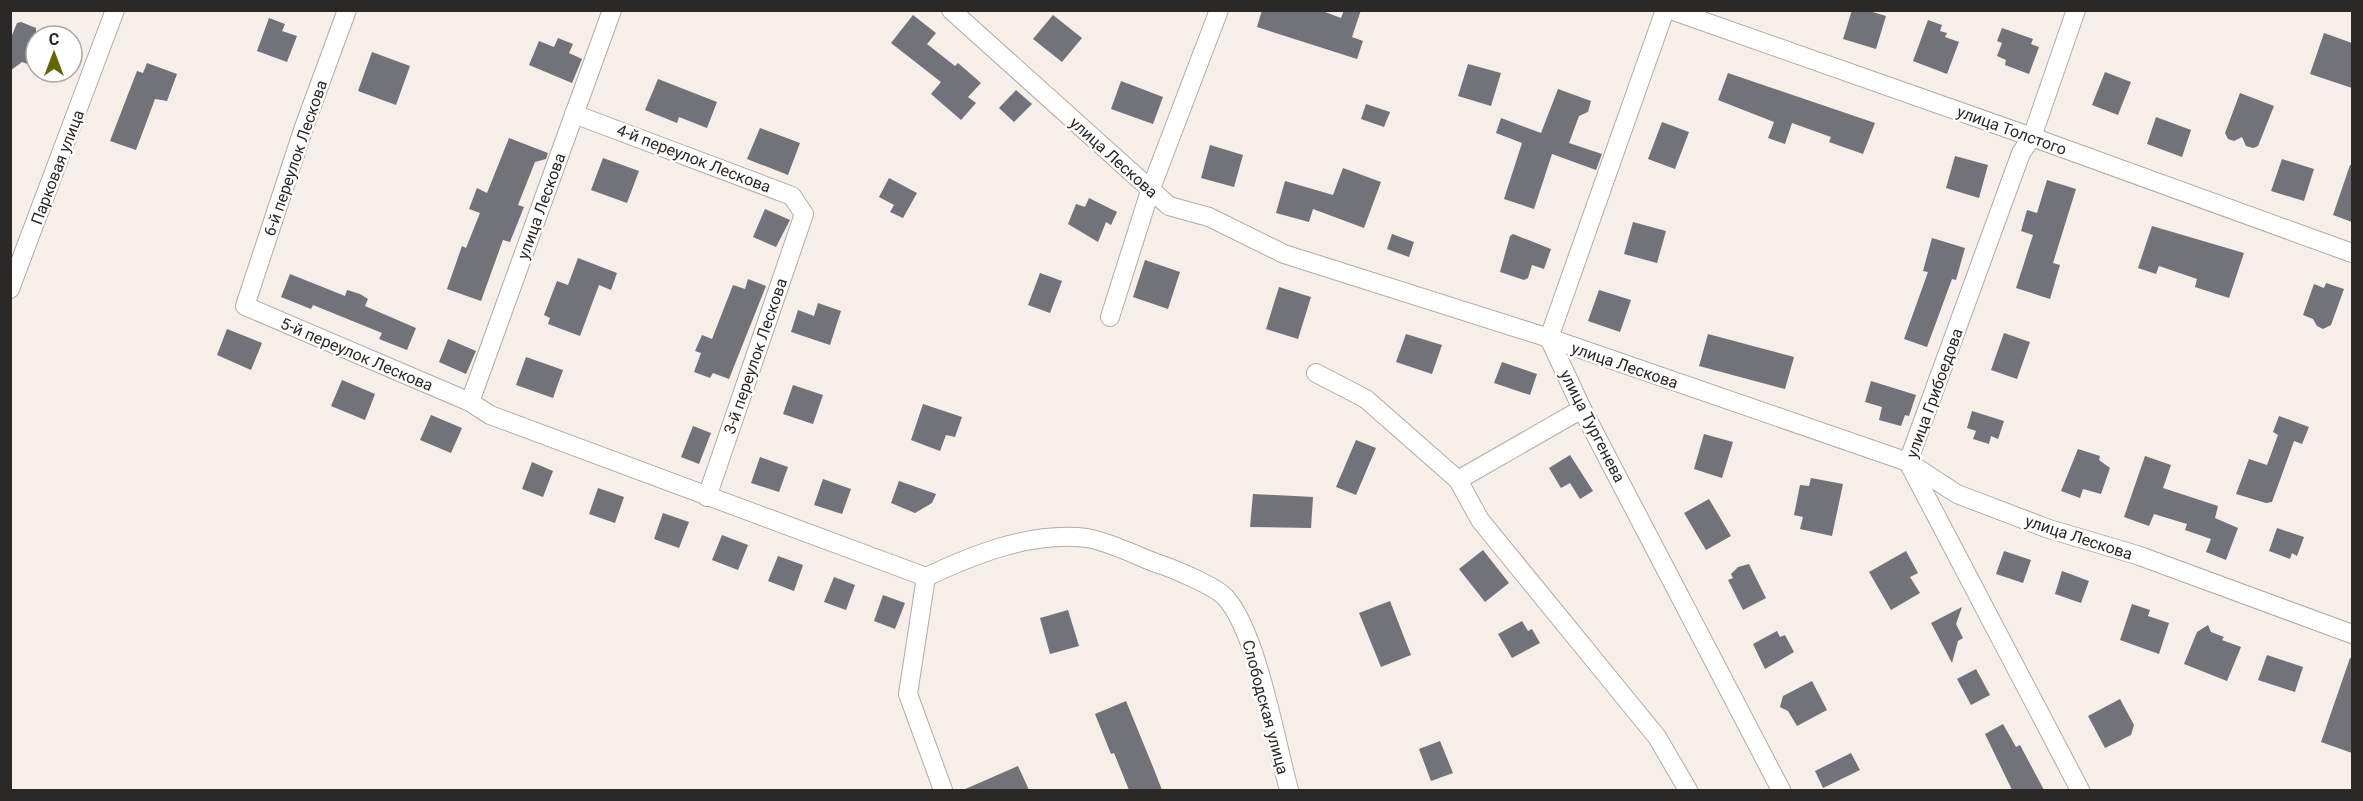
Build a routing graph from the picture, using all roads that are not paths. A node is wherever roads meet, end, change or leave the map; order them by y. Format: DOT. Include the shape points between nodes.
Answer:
graph roads {
  1 [pos="115,10"];
  2 [pos="347,10"];
  3 [pos="612,10"];
  4 [pos="951,10"];
  5 [pos="1219,10"];
  6 [pos="1665,10"];
  7 [pos="1671,10"];
  8 [pos="2076,10"];
  9 [pos="574,114"];
  10 [pos="2032,137"];
  11 [pos="1150,191"];
  12 [pos="804,214"];
  13 [pos="2352,253"];
  14 [pos="10,289"];
  15 [pos="245,306"];
  16 [pos="1110,317"];
  17 [pos="1549,338"];
  18 [pos="1316,373"];
  19 [pos="470,402"];
  20 [pos="1582,409"];
  21 [pos="1908,462"];
  22 [pos="1458,480"];
  23 [pos="707,497"];
  24 [pos="926,578"];
  25 [pos="2352,634"];
  26 [pos="943,790"];
  27 [pos="1289,790"];
  28 [pos="1688,790"];
  29 [pos="1781,790"];
  30 [pos="2080,790"];
  1 -- 14 [label="street, Парковая улица"];
  2 -- 15 [label="street, 6-й переулок Лескова"];
  3 -- 9 [label="street, улица Лескова"];
  4 -- 11 [label="street, улица Лескова"];
  5 -- 11 [label="street"];
  6 -- 17 [label="street"];
  7 -- 10 [label="street, улица Толстого"];
  8 -- 10 [label="street, улица Грибоедова"];
  9 -- 12 [label="street, 4-й переулок Лескова" via="792,196"];
  9 -- 19 [label="street, улица Лескова"];
  10 -- 13 [label="street, улица Толстого"];
  10 -- 21 [label="street, улица Грибоедова" via="2021,153"];
  11 -- 16 [label="street"];
  11 -- 17 [label="street, улица Лескова" via="1169,206 1209,217 1284,254"];
  12 -- 23 [label="street, 3-й переулок Лескова"];
  15 -- 19 [label="street, 5-й переулок Лескова"];
  17 -- 20 [label="street, улица Тургенева"];
  17 -- 21 [label="street, улица Лескова"];
  18 -- 22 [label="street" via="1366,399"];
  19 -- 23 [label="street" via="490,415"];
  20 -- 22 [label="street"];
  20 -- 29 [label="street, улица Тургенева"];
  21 -- 25 [label="street, улица Лескова" via="1968,498"];
  21 -- 30 [label="street, улица Грибоедова"];
  22 -- 28 [label="street" via="1480,520 1657,737"];
  23 -- 24 [label="street"];
  24 -- 26 [label="street" via="908,694"];
  24 -- 27 [label="street, Слободская улица" via="952,565 1048,536 1089,539 1176,570 1225,596 1249,637"];
}
